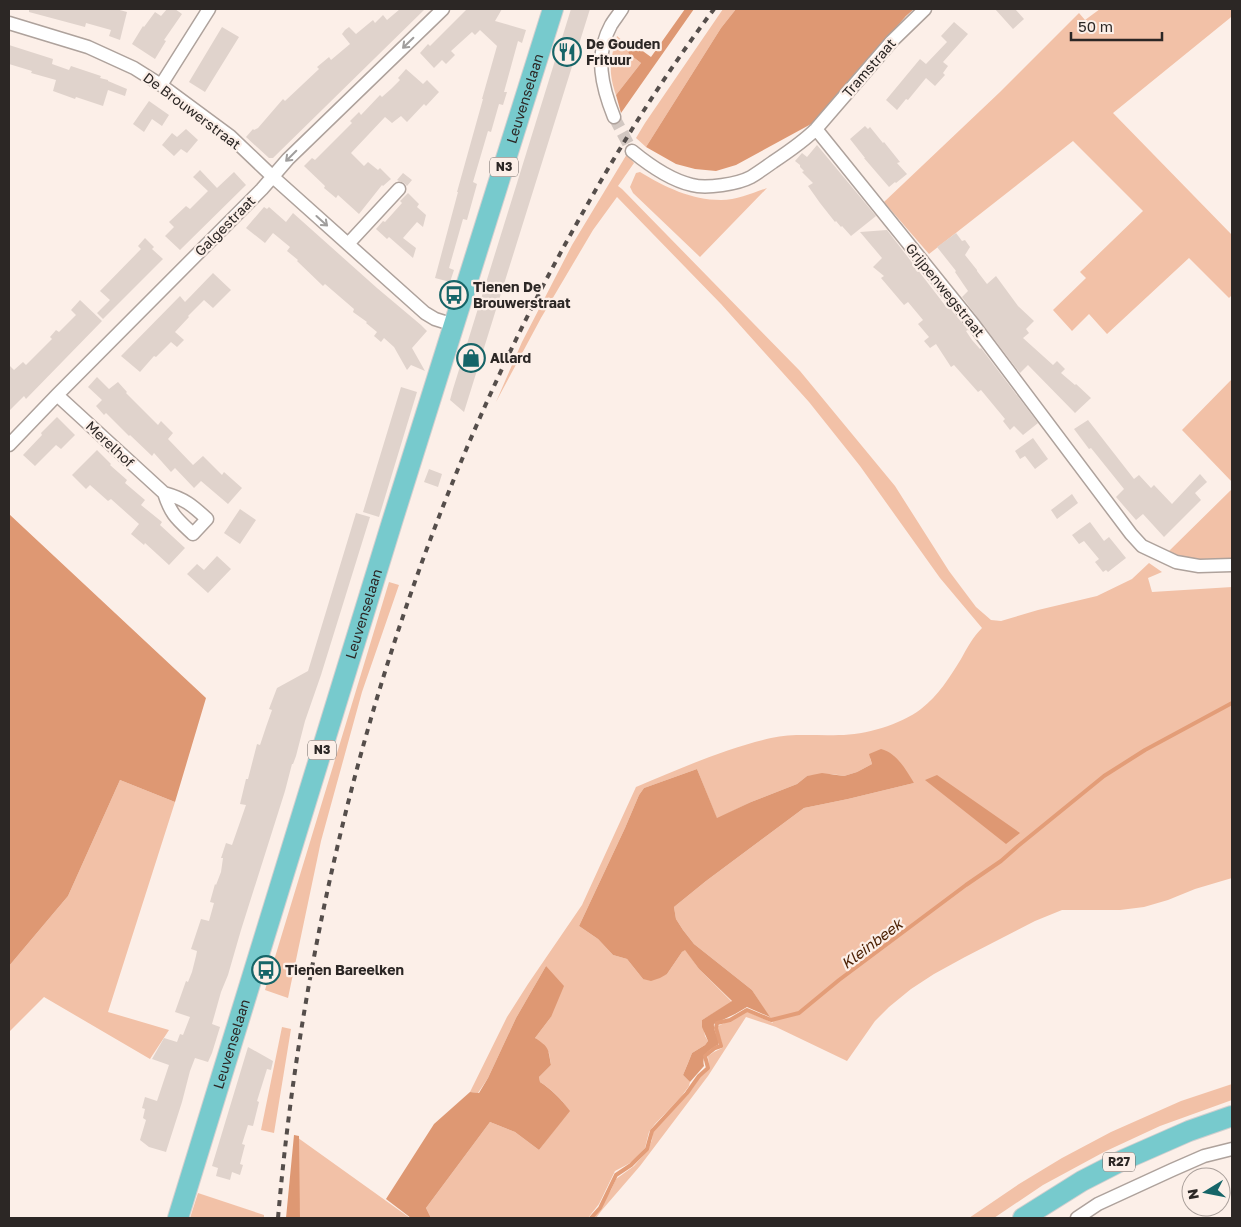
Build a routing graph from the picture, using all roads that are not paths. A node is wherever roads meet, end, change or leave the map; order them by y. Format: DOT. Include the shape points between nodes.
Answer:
graph roads {
  1 [pos="209,9"];
  2 [pos="443,9"];
  3 [pos="553,9"];
  4 [pos="622,9"];
  5 [pos="925,9"];
  6 [pos="9,23"];
  7 [pos="161,85"];
  8 [pos="614,117"];
  9 [pos="816,129"];
  10 [pos="632,151"];
  11 [pos="273,176"];
  12 [pos="399,189"];
  13 [pos="348,244"];
  14 [pos="454,325"];
  15 [pos="57,395"];
  16 [pos="9,446"];
  17 [pos="164,493"];
  18 [pos="1232,565"];
  19 [pos="1232,1116"];
  20 [pos="1232,1149"];
  21 [pos="178,1218"];
  22 [pos="1023,1218"];
  23 [pos="1078,1218"];
  1 -- 7 [label="street"];
  2 -- 11 [label="street, Galgestraat, one-way"];
  3 -- 14 [label="main road, Leuvenselaan / N3"];
  4 -- 8 [label="street" via="605,39 602,55 603,84"];
  5 -- 9 [label="street, Tramstraat"];
  6 -- 7 [label="street, De Brouwerstraat" via="88,48 134,68"];
  7 -- 11 [label="street, De Brouwerstraat" via="230,136"];
  9 -- 10 [label="street" via="794,148 735,184 693,186 673,178"];
  9 -- 18 [label="street, Grijpenwegstraat" via="974,325 1142,546 1176,562 1199,566"];
  11 -- 13 [label="street, De Brouwerstraat, one-way"];
  11 -- 15 [label="street, Galgestraat"];
  12 -- 13 [label="street"];
  13 -- 14 [label="street, De Brouwerstraat" via="424,313"];
  14 -- 21 [label="main road, Leuvenselaan / N3"];
  15 -- 16 [label="street, Galgestraat"];
  15 -- 17 [label="street, Merelhof"];
  19 -- 22 [label="main road, R27" via="1123,1160"];
  20 -- 23 [label="street" via="1204,1156 1172,1170 1098,1204"];
}
